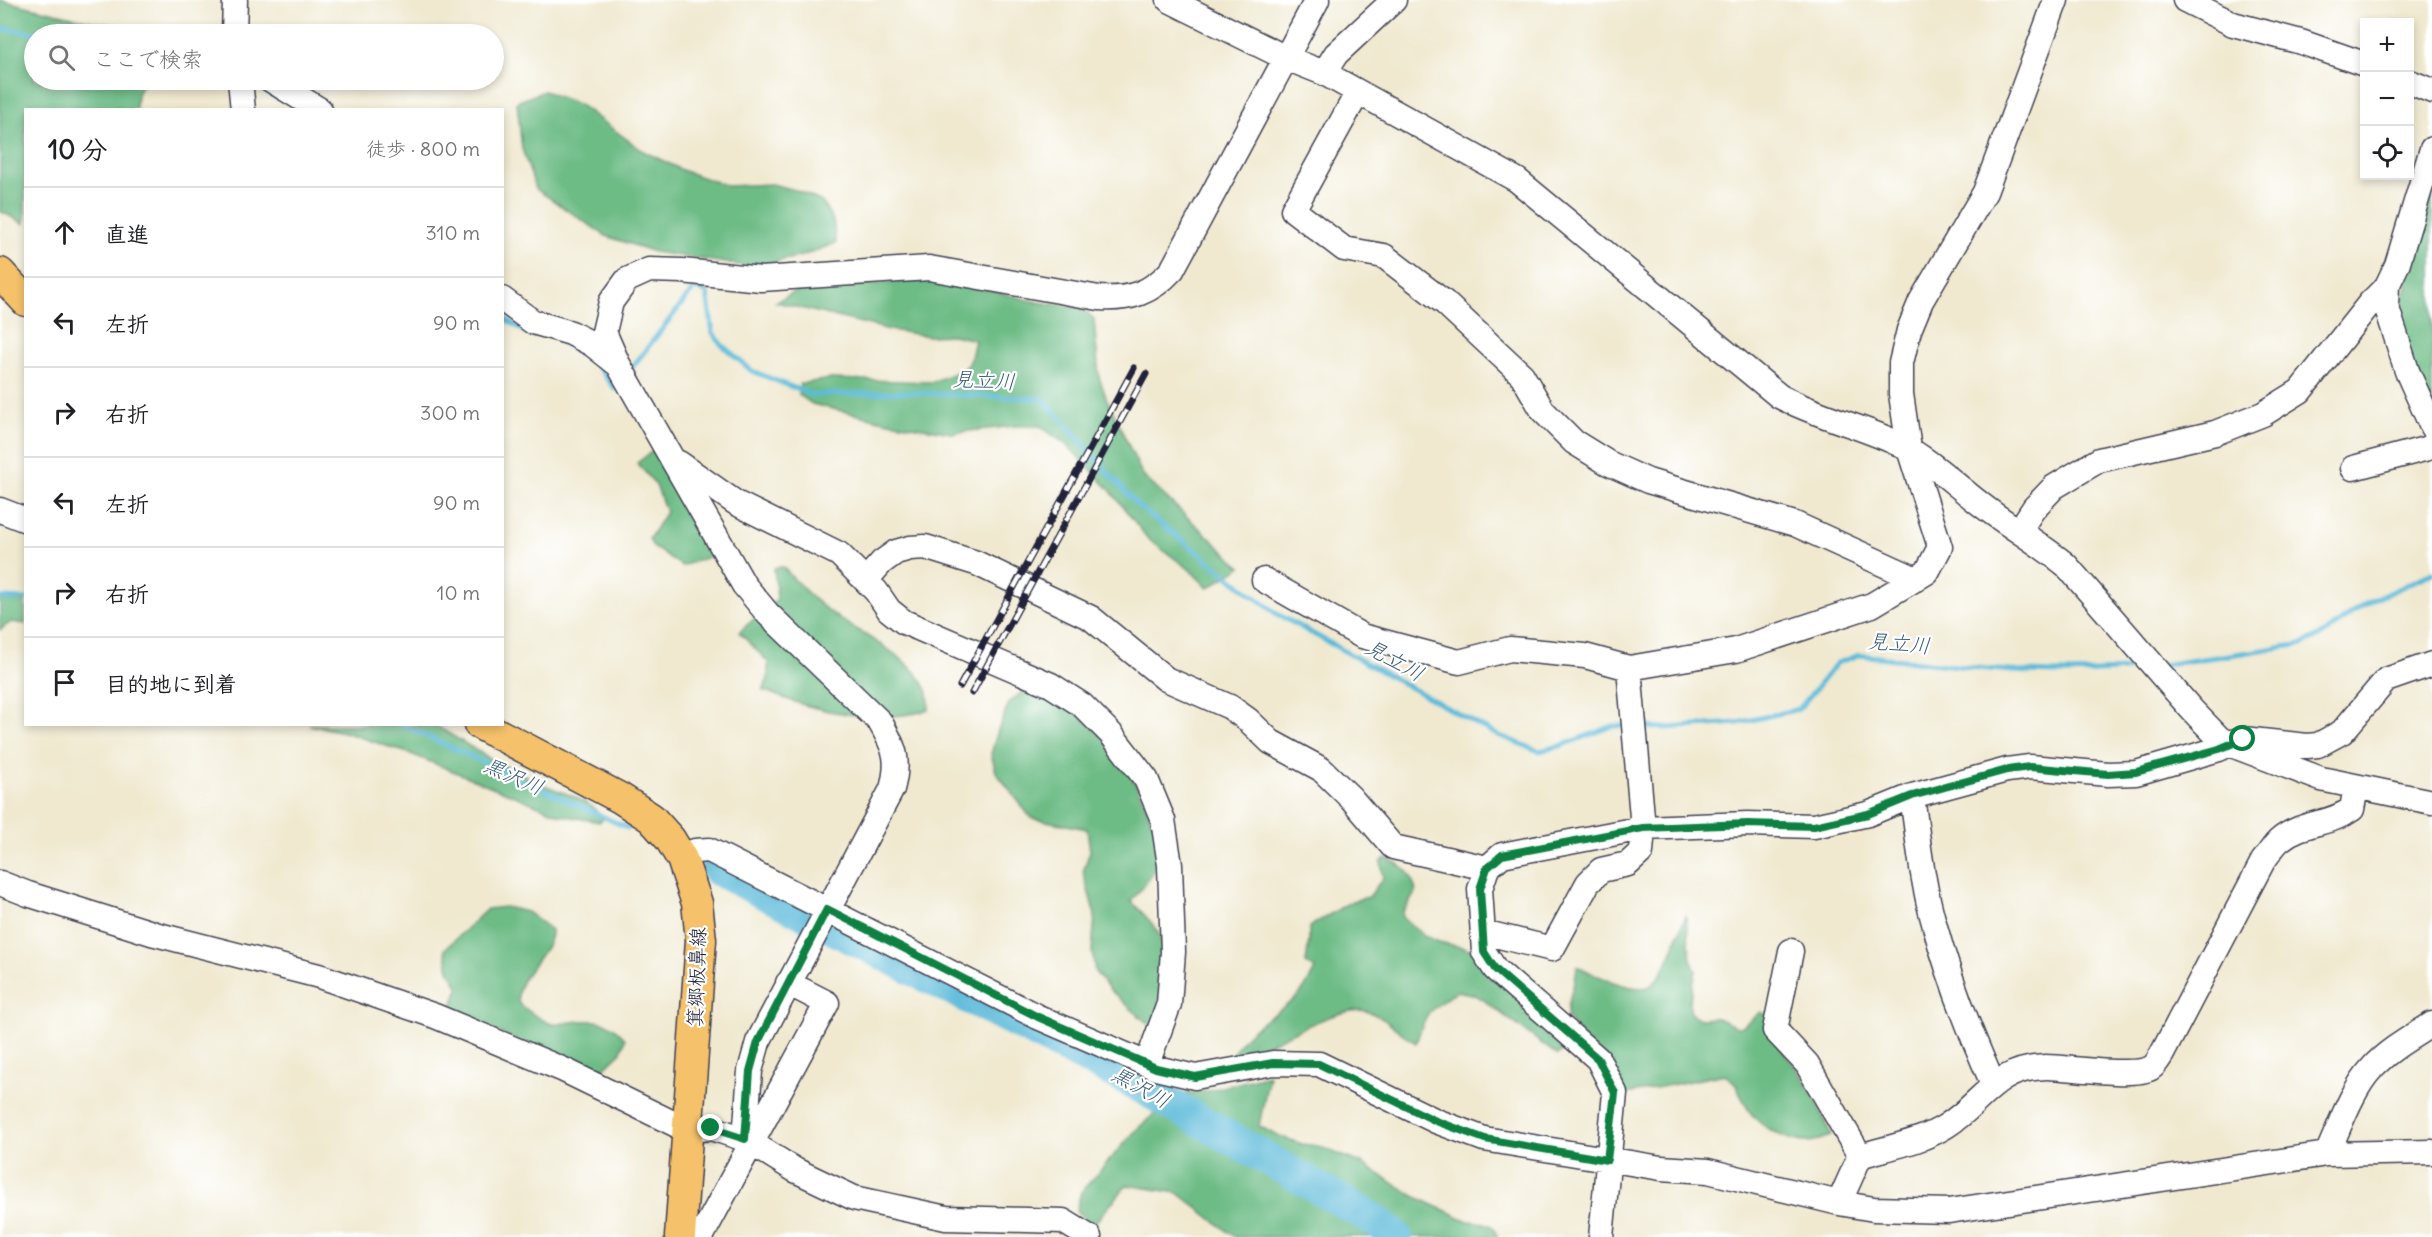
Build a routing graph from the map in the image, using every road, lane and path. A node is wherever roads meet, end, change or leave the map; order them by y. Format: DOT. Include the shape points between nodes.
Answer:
graph roads {
  1 [pos="235,0"];
  2 [pos="1169,0"];
  3 [pos="1317,0"];
  4 [pos="1394,0"];
  5 [pos="2056,0"];
  6 [pos="2185,0"];
  7 [pos="234,24"];
  8 [pos="1286,58"];
  9 [pos="2360,63"];
  10 [pos="1324,73"];
  11 [pos="2414,84"];
  12 [pos="241,90"];
  13 [pos="287,90"];
  14 [pos="2432,91"];
  15 [pos="1359,92"];
  16 [pos="243,108"];
  17 [pos="317,108"];
  18 [pos="2432,149"];
  19 [pos="0,273"];
  20 [pos="2387,286"];
  21 [pos="24,299"];
  22 [pos="504,300"];
  23 [pos="618,364"];
  24 [pos="2432,427"];
  25 [pos="2432,447"];
  26 [pos="1909,449"];
  27 [pos="672,458"];
  28 [pos="2353,468"];
  29 [pos="0,510"];
  30 [pos="24,518"];
  31 [pos="2019,531"];
  32 [pos="1916,579"];
  33 [pos="866,580"];
  34 [pos="1264,580"];
  35 [pos="2432,664"];
  36 [pos="1629,668"];
  37 [pos="483,726"];
  38 [pos="2229,744"];
  39 [pos="2356,787"];
  40 [pos="1912,796"];
  41 [pos="2432,802"];
  42 [pos="1643,828"];
  43 [pos="682,859"];
  44 [pos="1487,868"];
  45 [pos="0,883"];
  46 [pos="827,909"];
  47 [pos="1483,932"];
  48 [pos="1791,951"];
  49 [pos="788,983"];
  50 [pos="2432,1024"];
  51 [pos="1147,1064"];
  52 [pos="1993,1084"];
  53 [pos="687,1130"];
  54 [pos="748,1140"];
  55 [pos="2432,1152"];
  56 [pos="2326,1154"];
  57 [pos="1860,1156"];
  58 [pos="1607,1160"];
  59 [pos="1839,1203"];
  60 [pos="684,1236"];
  61 [pos="1089,1237"];
  62 [pos="1601,1237"];
  1 -- 7 [label="street"];
  2 -- 8 [label="street"];
  3 -- 8 [label="street"];
  4 -- 10 [label="street" via="1336,54"];
  5 -- 26 [label="street" via="1985,192 1921,301 1909,330 1901,363 1901,394"];
  6 -- 9 [label="street" via="2233,24"];
  8 -- 10 [label="street"];
  8 -- 23 [label="street" via="1172,270 1141,293 1121,300 1099,298 929,268 761,279 649,270 627,280 611,302 604,332"];
  10 -- 15 [label="street"];
  11 -- 14 [label="street"];
  12 -- 16 [label="street"];
  13 -- 17 [label="street"];
  15 -- 26 [label="street" via="1517,180 1779,396"];
  15 -- 32 [label="street" via="1293,210 1344,249 1384,256 1445,303 1522,375 1543,411 1574,442 1608,463 1648,481 1795,524"];
  18 -- 20 [label="street"];
  19 -- 21 [label="main road"];
  20 -- 24 [label="street" via="2386,305"];
  20 -- 31 [label="street" via="2300,390 2263,414 2215,433 2099,460 2054,487"];
  22 -- 23 [label="street" via="533,322 592,344"];
  23 -- 27 [label="street"];
  25 -- 28 [label="street"];
  26 -- 31 [label="street"];
  26 -- 32 [label="street" via="1940,547 1928,572"];
  27 -- 33 [label="street" via="736,503 839,554"];
  27 -- 46 [label="street" via="744,585 768,614 880,722 891,742 898,767 892,789"];
  29 -- 30 [label="street"];
  31 -- 38 [label="street" via="2066,565 2192,710"];
  32 -- 36 [label="street" via="1872,605 1736,650"];
  33 -- 44 [label="street" via="882,562 910,548 925,546 976,563 1092,618 1166,679 1230,707 1271,742 1321,769 1393,847"];
  33 -- 51 [label="street" via="889,610 904,622 1051,685 1082,705 1146,779 1163,820 1170,865 1173,942 1169,1004"];
  34 -- 36 [label="street" via="1362,636 1459,663 1510,649 1586,656"];
  35 -- 38 [label="street" via="2386,680 2342,732 2324,743 2307,746 2243,739"];
  36 -- 42 [label="street"];
  37 -- 43 [label="main road, 箕郷板鼻線" via="651,818"];
  38 -- 39 [label="street" via="2321,779"];
  38 -- 40 [label="street" via="2136,772 2108,774 2030,767"];
  39 -- 41 [label="street"];
  39 -- 52 [label="street" via="2352,809 2339,819 2295,830 2279,840 2263,861 2152,1068 2136,1072 2043,1067 2016,1073"];
  40 -- 42 [label="street" via="1868,814 1814,826"];
  40 -- 52 [label="street" via="1934,923 1964,1019"];
  42 -- 44 [label="street" via="1516,851 1502,855"];
  42 -- 47 [label="street" via="1641,852 1628,864 1600,870 1588,883 1552,949"];
  43 -- 46 [label="street" via="695,851 709,850"];
  43 -- 53 [label="main road, 箕郷板鼻線" via="697,903 701,940"];
  44 -- 47 [label="street" via="1480,889"];
  45 -- 53 [label="street" via="155,934 319,976 435,1016 564,1070"];
  46 -- 49 [label="street"];
  46 -- 51 [label="street" via="1038,1017"];
  47 -- 58 [label="street" via="1484,952 1495,969 1598,1059 1615,1093"];
  48 -- 57 [label="street" via="1775,1030 1807,1064"];
  49 -- 54 [label="street" via="752,1059"];
  49 -- 54 [label="street" via="827,1003"];
  50 -- 56 [label="street" via="2372,1068 2356,1090"];
  51 -- 58 [label="street" via="1195,1077 1273,1063 1319,1064 1436,1121 1485,1139"];
  52 -- 57 [label="street" via="1949,1124 1932,1134"];
  53 -- 54 [label="street" via="711,1128"];
  53 -- 60 [label="main road, 箕郷板鼻線"];
  54 -- 60 [label="street"];
  54 -- 61 [label="street" via="795,1170 854,1198 946,1218 1063,1221"];
  55 -- 56 [label="street"];
  56 -- 59 [label="street" via="1949,1211"];
  57 -- 59 [label="street"];
  58 -- 59 [label="street" via="1708,1171"];
  58 -- 62 [label="street"];
}
